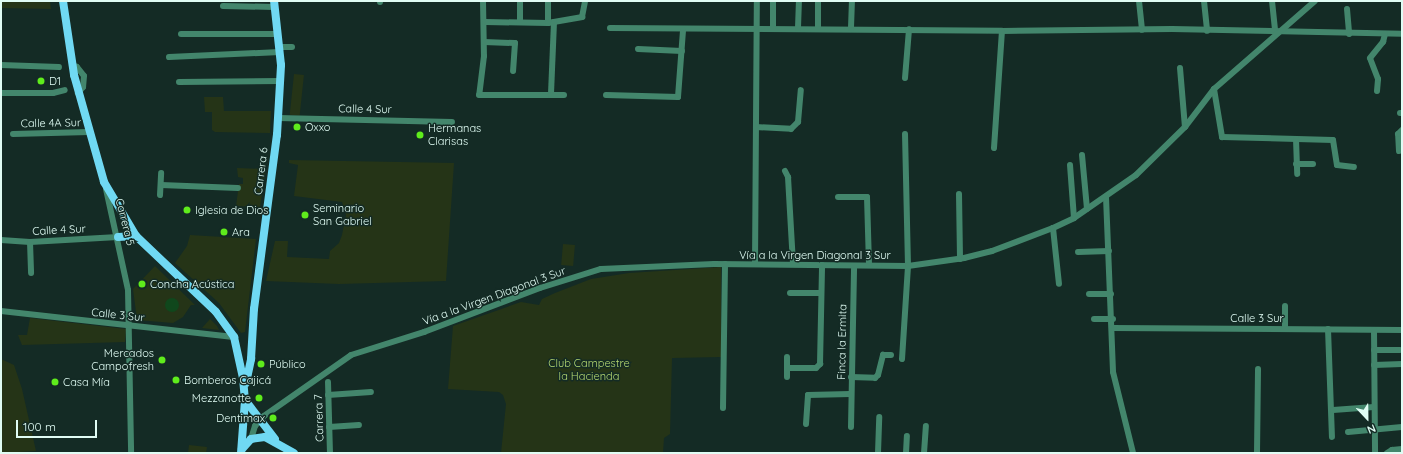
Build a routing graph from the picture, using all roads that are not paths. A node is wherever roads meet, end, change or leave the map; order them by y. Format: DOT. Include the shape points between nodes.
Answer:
graph roads {
  1 [pos="63,1"];
  2 [pos="483,1"];
  3 [pos="520,1"];
  4 [pos="548,1"];
  5 [pos="585,1"];
  6 [pos="757,1"];
  7 [pos="773,1"];
  8 [pos="799,1"];
  9 [pos="818,1"];
  10 [pos="852,1"];
  11 [pos="1140,1"];
  12 [pos="1204,1"];
  13 [pos="1272,1"];
  14 [pos="1315,1"];
  15 [pos="274,4"];
  16 [pos="223,6"];
  17 [pos="1347,9"];
  18 [pos="520,21"];
  19 [pos="484,22"];
  20 [pos="551,22"];
  21 [pos="758,27"];
  22 [pos="774,27"];
  23 [pos="610,28"];
  24 [pos="798,28"];
  25 [pos="818,28"];
  26 [pos="851,28"];
  27 [pos="683,30"];
  28 [pos="908,30"];
  29 [pos="1142,30"];
  30 [pos="1002,31"];
  31 [pos="1207,31"];
  32 [pos="1277,33"];
  33 [pos="181,34"];
  34 [pos="278,34"];
  35 [pos="1349,34"];
  36 [pos="1385,34"];
  37 [pos="1402,34"];
  38 [pos="484,42"];
  39 [pos="292,47"];
  40 [pos="280,49"];
  41 [pos="638,50"];
  42 [pos="682,51"];
  43 [pos="169,57"];
  44 [pos="1,65"];
  45 [pos="59,67"];
  46 [pos="1180,68"];
  47 [pos="513,71"];
  48 [pos="905,78"];
  49 [pos="280,81"];
  50 [pos="179,82"];
  51 [pos="1214,88"];
  52 [pos="65,90"];
  53 [pos="801,90"];
  54 [pos="1377,92"];
  55 [pos="1,93"];
  56 [pos="551,95"];
  57 [pos="564,95"];
  58 [pos="606,95"];
  59 [pos="278,118"];
  60 [pos="452,122"];
  61 [pos="756,127"];
  62 [pos="1185,127"];
  63 [pos="1402,130"];
  64 [pos="89,132"];
  65 [pos="13,134"];
  66 [pos="905,134"];
  67 [pos="1296,139"];
  68 [pos="994,148"];
  69 [pos="1399,151"];
  70 [pos="1082,155"];
  71 [pos="1296,164"];
  72 [pos="1313,164"];
  73 [pos="1070,165"];
  74 [pos="1354,167"];
  75 [pos="785,171"];
  76 [pos="161,173"];
  77 [pos="1297,174"];
  78 [pos="104,182"];
  79 [pos="161,185"];
  80 [pos="238,188"];
  81 [pos="959,194"];
  82 [pos="160,195"];
  83 [pos="838,197"];
  84 [pos="1106,197"];
  85 [pos="1087,209"];
  86 [pos="1074,218"];
  87 [pos="1053,228"];
  88 [pos="136,236"];
  89 [pos="118,237"];
  90 [pos="1,240"];
  91 [pos="30,242"];
  92 [pos="1109,251"];
  93 [pos="1078,252"];
  94 [pos="960,259"];
  95 [pos="725,264"];
  96 [pos="755,264"];
  97 [pos="793,264"];
  98 [pos="869,264"];
  99 [pos="822,265"];
  100 [pos="854,266"];
  101 [pos="908,266"];
  102 [pos="32,274"];
  103 [pos="1059,284"];
  104 [pos="790,293"];
  105 [pos="821,293"];
  106 [pos="1089,294"];
  107 [pos="1111,294"];
  108 [pos="1285,306"];
  109 [pos="1,311"];
  110 [pos="1094,319"];
  111 [pos="1112,320"];
  112 [pos="130,327"];
  113 [pos="1112,328"];
  114 [pos="1285,328"];
  115 [pos="1328,329"];
  116 [pos="1374,330"];
  117 [pos="1402,330"];
  118 [pos="252,339"];
  119 [pos="235,340"];
  120 [pos="1374,350"];
  121 [pos="1400,350"];
  122 [pos="892,355"];
  123 [pos="787,357"];
  124 [pos="902,359"];
  125 [pos="1402,364"];
  126 [pos="1374,365"];
  127 [pos="787,368"];
  128 [pos="1258,369"];
  129 [pos="787,377"];
  130 [pos="851,377"];
  131 [pos="328,382"];
  132 [pos="244,390"];
  133 [pos="372,392"];
  134 [pos="850,394"];
  135 [pos="328,395"];
  136 [pos="245,400"];
  137 [pos="1374,407"];
  138 [pos="723,408"];
  139 [pos="1332,410"];
  140 [pos="879,417"];
  141 [pos="258,421"];
  142 [pos="806,424"];
  143 [pos="359,425"];
  144 [pos="926,426"];
  145 [pos="329,427"];
  146 [pos="851,427"];
  147 [pos="1402,427"];
  148 [pos="1375,429"];
  149 [pos="1348,432"];
  150 [pos="907,436"];
  151 [pos="1332,437"];
  152 [pos="251,439"];
  153 [pos="277,441"];
  154 [pos="1402,449"];
  155 [pos="241,451"];
  156 [pos="131,453"];
  157 [pos="294,453"];
  158 [pos="330,453"];
  159 [pos="878,453"];
  160 [pos="906,453"];
  161 [pos="924,453"];
  162 [pos="1133,453"];
  163 [pos="1257,453"];
  164 [pos="1375,453"];
  165 [pos="1387,453"];
  1 -- 64 [label="main road, Carrera 5" via="72,65"];
  2 -- 19 [label="street"];
  3 -- 18 [label="street"];
  4 -- 20 [label="street"];
  5 -- 20 [label="street" via="582,17"];
  6 -- 21 [label="street"];
  7 -- 22 [label="street"];
  8 -- 24 [label="street"];
  9 -- 25 [label="street"];
  10 -- 26 [label="street"];
  11 -- 29 [label="street"];
  12 -- 31 [label="street"];
  13 -- 32 [label="street"];
  14 -- 32 [label="street, Vía a la Virgen Diagonal 3 Sur"];
  15 -- 16 [label="street"];
  15 -- 34 [label="main road, Carrera 6"];
  17 -- 35 [label="street"];
  18 -- 19 [label="street"];
  18 -- 20 [label="street"];
  19 -- 38 [label="street"];
  20 -- 56 [label="street"];
  21 -- 22 [label="street"];
  21 -- 27 [label="street"];
  21 -- 61 [label="street"];
  22 -- 24 [label="street"];
  23 -- 27 [label="street"];
  24 -- 25 [label="street"];
  25 -- 26 [label="street"];
  26 -- 28 [label="street"];
  27 -- 42 [label="street"];
  28 -- 30 [label="street"];
  28 -- 48 [label="street"];
  29 -- 30 [label="street"];
  29 -- 31 [label="street"];
  30 -- 68 [label="street"];
  31 -- 32 [label="street"];
  32 -- 35 [label="street"];
  32 -- 51 [label="street, Vía a la Virgen Diagonal 3 Sur"];
  33 -- 34 [label="street"];
  34 -- 40 [label="main road, Carrera 6"];
  35 -- 36 [label="street"];
  36 -- 37 [label="street"];
  36 -- 54 [label="street" via="1383,42 1370,58 1378,78"];
  38 -- 47 [label="street" via="515,43"];
  38 -- 56 [label="street" via="479,95"];
  39 -- 40 [label="street"];
  40 -- 43 [label="street"];
  40 -- 49 [label="main road, Carrera 6"];
  41 -- 42 [label="street"];
  42 -- 58 [label="street" via="678,97"];
  44 -- 45 [label="street"];
  46 -- 62 [label="street"];
  49 -- 50 [label="street"];
  49 -- 59 [label="main road, Carrera 6"];
  51 -- 62 [label="street, Vía a la Virgen Diagonal 3 Sur"];
  51 -- 67 [label="street" via="1222,137"];
  52 -- 55 [label="street" via="53,93"];
  53 -- 61 [label="street" via="798,122 791,129"];
  56 -- 57 [label="street"];
  59 -- 60 [label="street, Calle 4 Sur"];
  59 -- 118 [label="main road, Carrera 6"];
  61 -- 96 [label="street"];
  62 -- 84 [label="street, Vía a la Virgen Diagonal 3 Sur" via="1136,175"];
  63 -- 69 [label="street" via="1398,134"];
  64 -- 65 [label="street, Calle 4A Sur"];
  64 -- 78 [label="main road, Carrera 5"];
  66 -- 101 [label="street"];
  67 -- 71 [label="street"];
  67 -- 74 [label="street" via="1333,140 1337,165"];
  70 -- 85 [label="street"];
  71 -- 72 [label="street"];
  71 -- 77 [label="street"];
  73 -- 86 [label="street"];
  75 -- 97 [label="street" via="788,177"];
  76 -- 79 [label="street"];
  78 -- 88 [label="main road, Carrera 6"];
  78 -- 89 [label="street, Carrera 5"];
  79 -- 80 [label="street"];
  79 -- 82 [label="street"];
  81 -- 94 [label="street"];
  83 -- 98 [label="street" via="867,197"];
  84 -- 85 [label="street, Vía a la Virgen Diagonal 3 Sur"];
  84 -- 92 [label="street"];
  85 -- 86 [label="street, Vía a la Virgen Diagonal 3 Sur"];
  86 -- 87 [label="street, Vía a la Virgen Diagonal 3 Sur"];
  87 -- 94 [label="street, Vía a la Virgen Diagonal 3 Sur" via="992,251"];
  87 -- 103 [label="street"];
  88 -- 89 [label="main road"];
  88 -- 119 [label="main road, Carrera 6" via="216,312"];
  89 -- 91 [label="street, Calle 4 Sur"];
  89 -- 112 [label="street, Carrera 5" via="128,290"];
  90 -- 91 [label="street, Calle 4 Sur"];
  91 -- 102 [label="street"];
  92 -- 93 [label="street"];
  92 -- 107 [label="street"];
  94 -- 101 [label="street, Vía a la Virgen Diagonal 3 Sur"];
  95 -- 96 [label="street, Vía a la Virgen Diagonal 3 Sur"];
  95 -- 138 [label="street"];
  95 -- 141 [label="street, Vía a la Virgen Diagonal 3 Sur" via="601,269 540,288 424,332 351,355"];
  96 -- 97 [label="street, Vía a la Virgen Diagonal 3 Sur"];
  97 -- 99 [label="street, Vía a la Virgen Diagonal 3 Sur"];
  98 -- 100 [label="street, Vía a la Virgen Diagonal 3 Sur"];
  98 -- 101 [label="street, Vía a la Virgen Diagonal 3 Sur"];
  99 -- 100 [label="street, Vía a la Virgen Diagonal 3 Sur"];
  99 -- 105 [label="street"];
  100 -- 130 [label="street, Finca la Ermita"];
  101 -- 124 [label="street"];
  104 -- 105 [label="street"];
  105 -- 127 [label="street" via="820,364 816,368"];
  106 -- 107 [label="street"];
  107 -- 111 [label="street"];
  108 -- 114 [label="street"];
  109 -- 112 [label="street, Calle 3 Sur"];
  110 -- 111 [label="street"];
  111 -- 113 [label="street"];
  112 -- 119 [label="street, Calle 3 Sur"];
  112 -- 156 [label="street, Carrera 5"];
  113 -- 114 [label="street, Calle 3 Sur"];
  113 -- 162 [label="street" via="1113,372"];
  114 -- 115 [label="street, Calle 3 Sur"];
  115 -- 116 [label="street, Calle 3 Sur"];
  115 -- 139 [label="street"];
  116 -- 117 [label="street, Calle 3 Sur"];
  116 -- 120 [label="street"];
  118 -- 119 [label="main road" via="245,346"];
  118 -- 132 [label="main road, Carrera 6" via="250,369"];
  119 -- 132 [label="main road, Carrera 6"];
  120 -- 121 [label="street"];
  120 -- 126 [label="street"];
  122 -- 130 [label="street" via="883,355 878,375 874,378"];
  123 -- 127 [label="street"];
  125 -- 126 [label="street"];
  126 -- 137 [label="street"];
  127 -- 129 [label="street"];
  128 -- 163 [label="street"];
  130 -- 134 [label="street, Finca la Ermita"];
  131 -- 135 [label="street, Carrera 7"];
  132 -- 136 [label="main road, Carrera 6"];
  133 -- 135 [label="street"];
  134 -- 142 [label="street, Finca la Ermita" via="808,395"];
  134 -- 146 [label="street"];
  135 -- 145 [label="street, Carrera 7"];
  136 -- 141 [label="main road"];
  136 -- 155 [label="main road, Carrera 6"];
  137 -- 139 [label="street"];
  137 -- 148 [label="street"];
  139 -- 151 [label="street"];
  140 -- 159 [label="street"];
  141 -- 152 [label="street"];
  141 -- 153 [label="main road"];
  143 -- 145 [label="street"];
  144 -- 161 [label="street"];
  145 -- 158 [label="street, Carrera 7"];
  147 -- 148 [label="street"];
  148 -- 149 [label="street"];
  148 -- 164 [label="street"];
  150 -- 160 [label="street"];
  152 -- 153 [label="main road" via="265,437"];
  152 -- 155 [label="main road"];
  153 -- 157 [label="main road"];
  154 -- 165 [label="street"];
}
